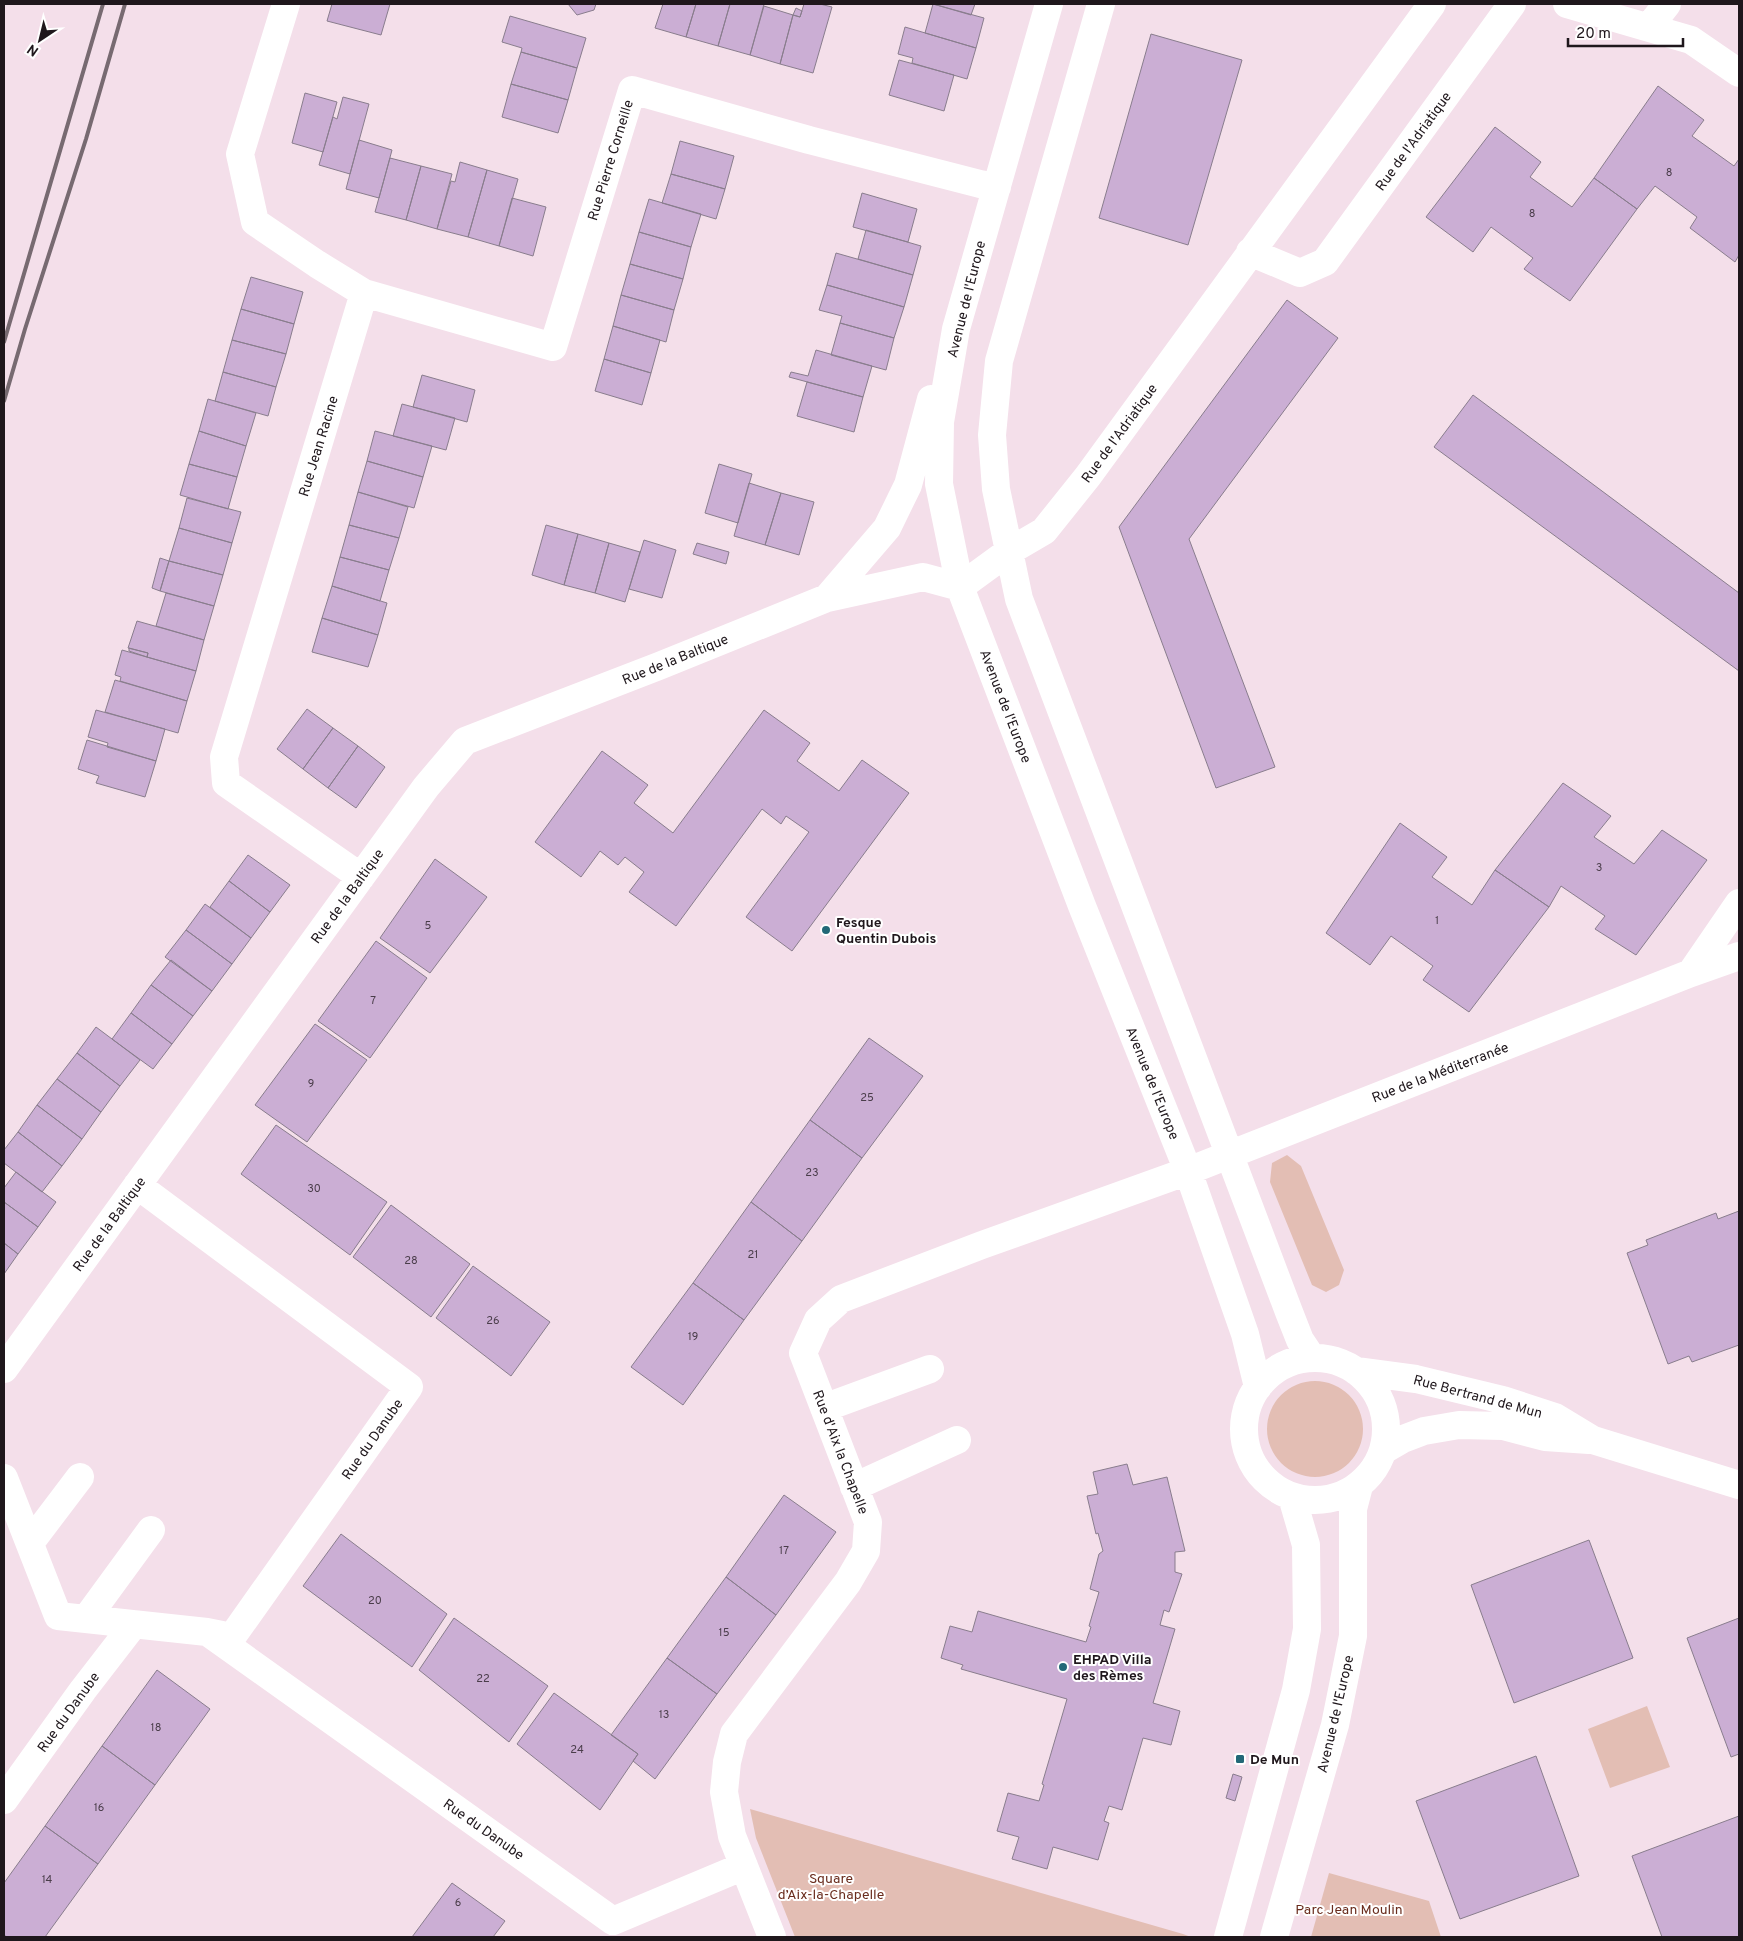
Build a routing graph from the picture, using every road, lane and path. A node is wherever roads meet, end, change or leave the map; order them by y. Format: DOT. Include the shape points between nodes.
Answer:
graph roads {
  1 [pos="286,4"];
  2 [pos="1049,4"];
  3 [pos="1101,4"];
  4 [pos="1432,4"];
  5 [pos="1512,4"];
  6 [pos="1567,4"];
  7 [pos="1667,4"];
  8 [pos="1649,27"];
  9 [pos="1739,73"];
  10 [pos="996,187"];
  11 [pos="1250,252"];
  12 [pos="364,294"];
  13 [pos="956,329"];
  14 [pos="1008,552"];
  15 [pos="960,587"];
  16 [pos="827,598"];
  17 [pos="361,876"];
  18 [pos="1739,903"];
  19 [pos="1739,956"];
  20 [pos="1691,973"];
  21 [pos="1230,1154"];
  22 [pos="1188,1171"];
  23 [pos="137,1186"];
  24 [pos="1312,1358"];
  25 [pos="4,1369"];
  26 [pos="930,1369"];
  27 [pos="1356,1371"];
  28 [pos="1258,1387"];
  29 [pos="824,1408"];
  30 [pos="957,1440"];
  31 [pos="1593,1440"];
  32 [pos="1384,1450"];
  33 [pos="80,1477"];
  34 [pos="4,1478"];
  35 [pos="1739,1485"];
  36 [pos="854,1486"];
  37 [pos="1359,1486"];
  38 [pos="1292,1497"];
  39 [pos="11,1519"];
  40 [pos="151,1530"];
  41 [pos="30,1543"];
  42 [pos="86,1619"];
  43 [pos="134,1624"];
  44 [pos="208,1632"];
  45 [pos="4,1800"];
  46 [pos="744,1866"];
  47 [pos="772,1937"];
  48 [pos="1228,1937"];
  49 [pos="1274,1937"];
  1 -- 12 [label="street" via="240,154 256,222"];
  2 -- 10 [label="street, Avenue de l'Europe"];
  3 -- 14 [label="street" via="999,361 992,435 996,489"];
  4 -- 11 [label="street, Rue de l'Adriatique"];
  5 -- 11 [label="street, Rue de l'Adriatique" via="1324,262 1300,273"];
  6 -- 8 [label="street"];
  7 -- 8 [label="street"];
  8 -- 9 [label="street" via="1691,40"];
  10 -- 12 [label="street, Rue Pierre Corneille" via="809,140 632,90 553,347"];
  10 -- 13 [label="street, Avenue de l'Europe"];
  11 -- 14 [label="street, Rue de l'Adriatique" via="1088,476 1044,531"];
  12 -- 17 [label="street, Rue Jean Racine" via="224,757 226,784"];
  13 -- 15 [label="street, Avenue de l'Europe" via="940,422 939,484"];
  13 -- 16 [label="street, Rue de la Baltique" via="926,412 908,485 888,528"];
  14 -- 15 [label="street, Rue de l'Adriatique"];
  14 -- 21 [label="street" via="1019,599"];
  15 -- 16 [label="street, Rue de la Baltique" via="923,577"];
  15 -- 22 [label="street, Avenue de l'Europe"];
  16 -- 17 [label="street, Rue de la Baltique" via="465,741 426,787"];
  17 -- 23 [label="street, Rue de la Baltique"];
  18 -- 20 [label="street"];
  19 -- 20 [label="street, Rue de la Méditerranée"];
  20 -- 21 [label="street, Rue de la Méditerranée"];
  21 -- 22 [label="street, Rue de la Méditerranée"];
  21 -- 24 [label="street" via="1300,1340"];
  22 -- 28 [label="street, Avenue de l'Europe" via="1245,1334"];
  22 -- 29 [label="street, Rue d'Aix la Chapelle" via="841,1299 818,1320 803,1353"];
  23 -- 25 [label="street, Rue de la Baltique"];
  23 -- 44 [label="street, Rue du Danube" via="409,1387 232,1636"];
  24 -- 27 [label="street" via="1328,1359"];
  24 -- 28 [label="street" via="1282,1366"];
  26 -- 29 [label="street"];
  27 -- 31 [label="street, Rue Bertrand de Mun" via="1416,1379 1503,1400 1555,1418"];
  27 -- 32 [label="street" via="1372,1386 1382,1406 1387,1428"];
  28 -- 38 [label="street" via="1251,1398 1246,1418 1244,1438 1248,1451 1264,1479"];
  29 -- 36 [label="street, Rue d'Aix la Chapelle"];
  30 -- 36 [label="street"];
  31 -- 32 [label="street, Rue Bertrand de Mun" via="1545,1437 1503,1426 1458,1425 1424,1430"];
  31 -- 35 [label="street, Rue Bertrand de Mun"];
  32 -- 37 [label="street" via="1377,1466"];
  33 -- 41 [label="street"];
  34 -- 39 [label="street, Rue du Danube"];
  36 -- 46 [label="street, Rue d'Aix la Chapelle" via="868,1522 866,1551 848,1582 734,1734 724,1792 732,1836"];
  37 -- 38 [label="street" via="1320,1501"];
  37 -- 49 [label="street, Avenue de l'Europe" via="1353,1509 1353,1636 1335,1725"];
  38 -- 48 [label="street" via="1306,1545 1307,1629 1296,1690"];
  39 -- 41 [label="street, Rue du Danube"];
  40 -- 42 [label="street"];
  41 -- 42 [label="street, Rue du Danube" via="58,1616"];
  42 -- 43 [label="street, Rue du Danube"];
  43 -- 44 [label="street, Rue du Danube"];
  43 -- 45 [label="street, Rue du Danube"];
  44 -- 46 [label="street, Rue du Danube" via="614,1921"];
  46 -- 47 [label="street, Rue d'Aix la Chapelle"];
}
